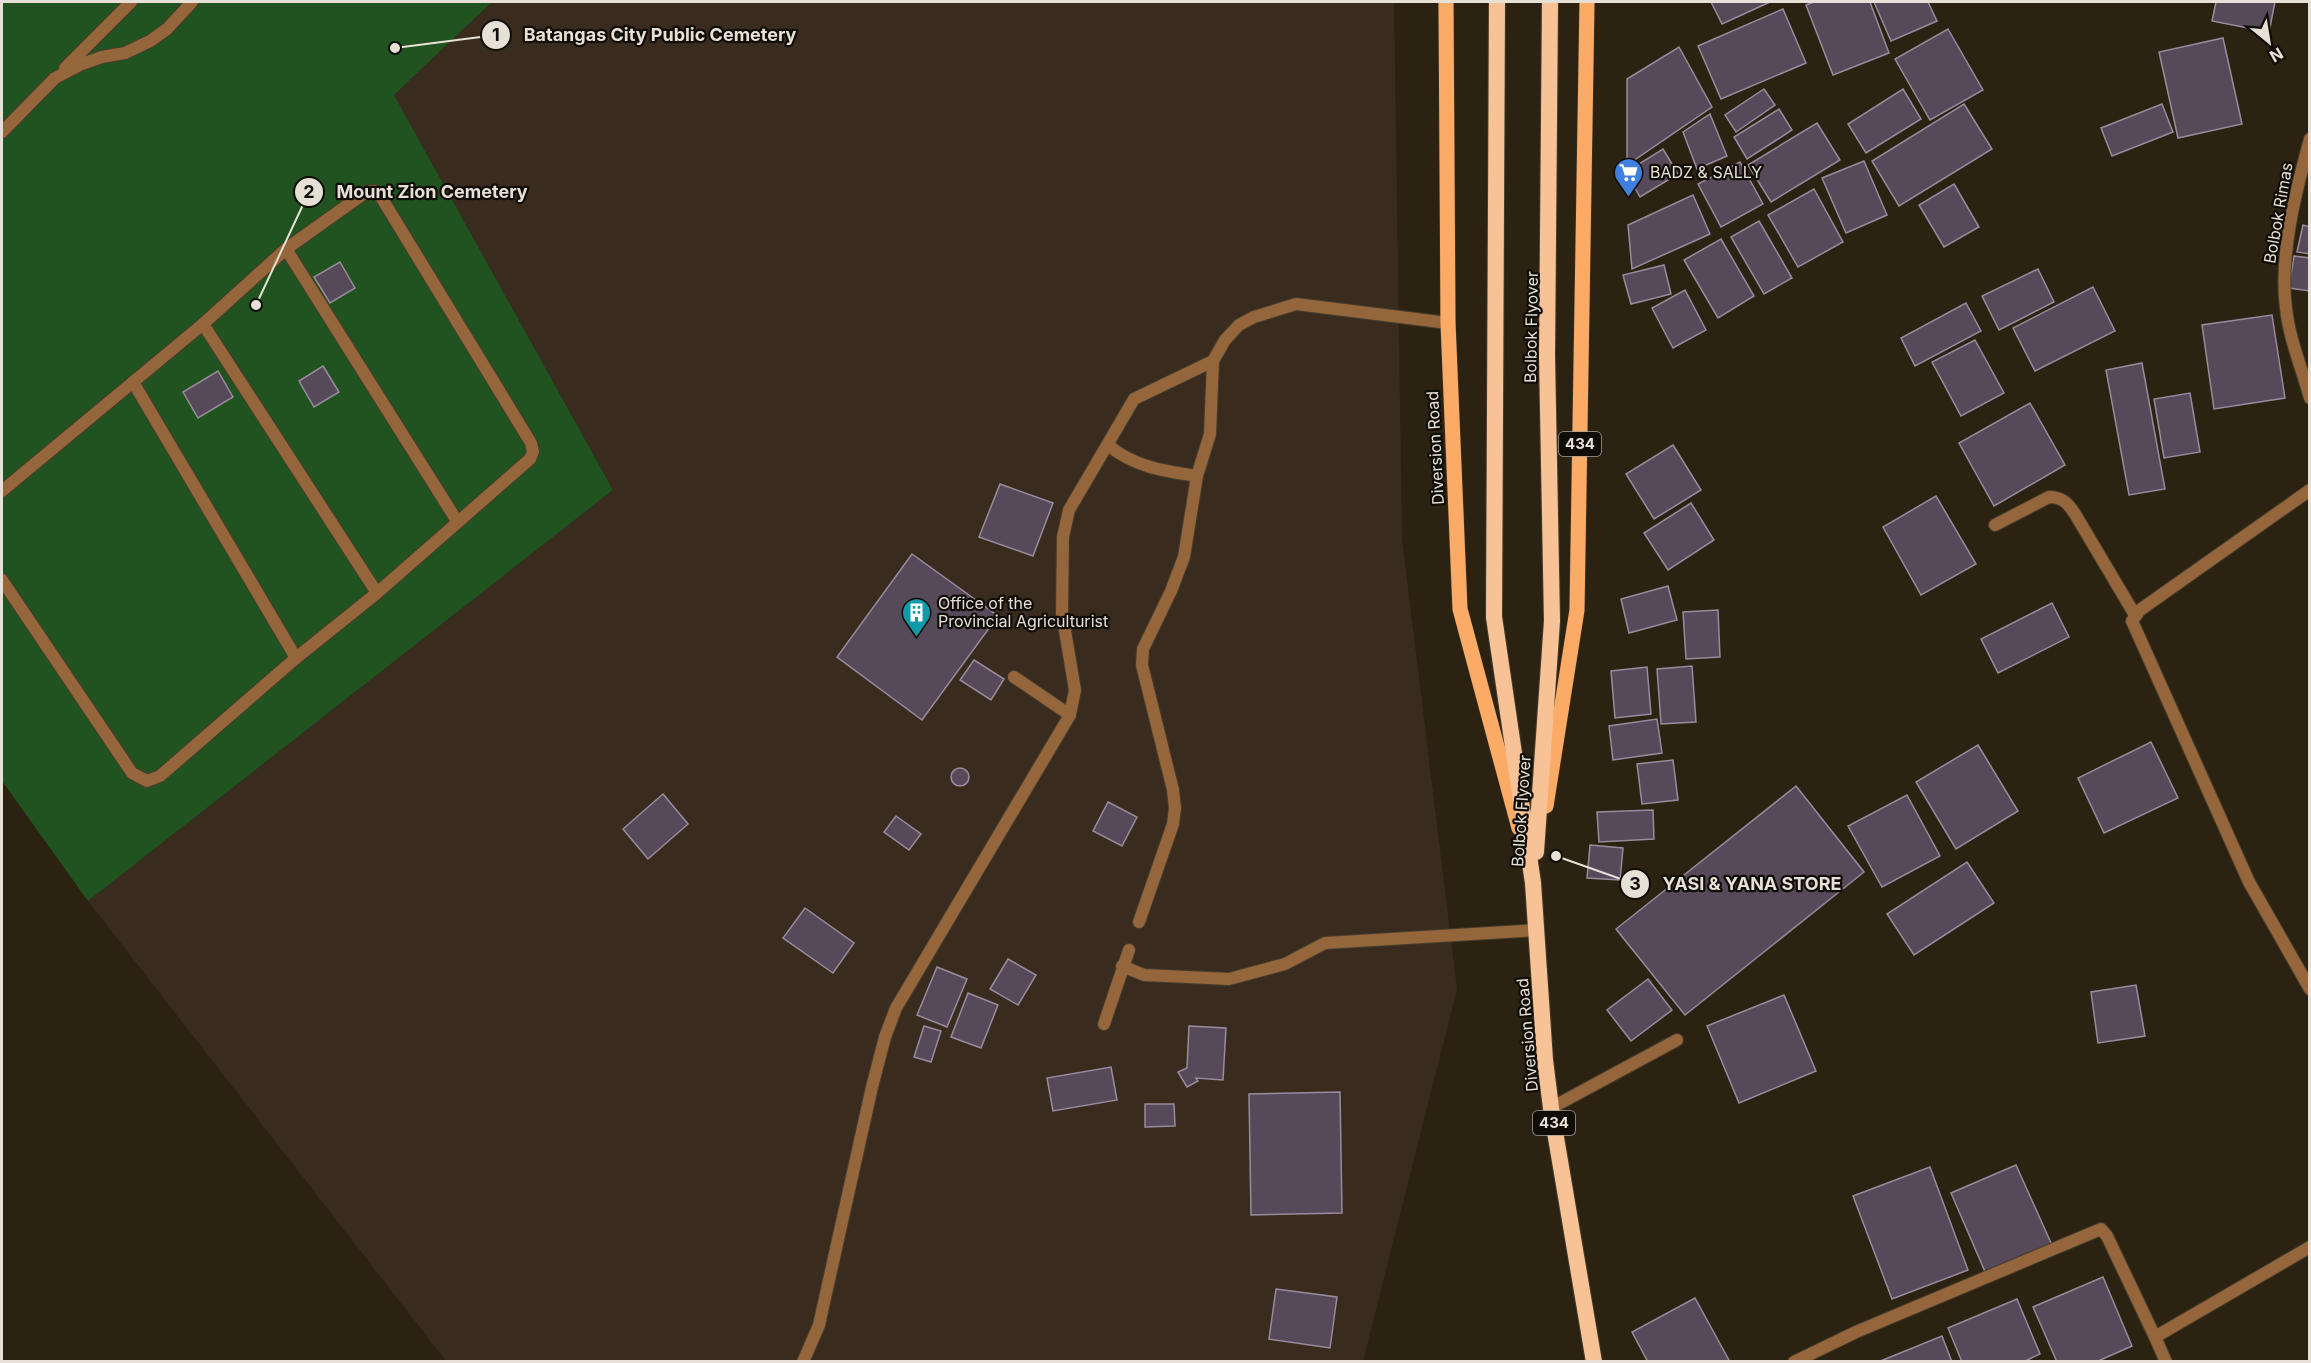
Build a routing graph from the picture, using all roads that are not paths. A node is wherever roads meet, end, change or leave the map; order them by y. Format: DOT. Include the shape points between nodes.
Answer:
graph roads {
  1 [pos="131,2"];
  2 [pos="192,2"];
  3 [pos="1446,2"];
  4 [pos="1497,2"];
  5 [pos="1550,2"];
  6 [pos="1587,2"];
  7 [pos="55,78"];
  8 [pos="2,132"];
  9 [pos="2310,139"];
  10 [pos="286,249"];
  11 [pos="1448,323"];
  12 [pos="203,324"];
  13 [pos="1213,361"];
  14 [pos="133,382"];
  15 [pos="2310,398"];
  16 [pos="1108,445"];
  17 [pos="1197,476"];
  18 [pos="2310,490"];
  19 [pos="2,491"];
  20 [pos="457,521"];
  21 [pos="1995,525"];
  22 [pos="2,580"];
  23 [pos="377,593"];
  24 [pos="2135,615"];
  25 [pos="296,658"];
  26 [pos="1014,676"];
  27 [pos="1070,715"];
  28 [pos="1533,883"];
  29 [pos="1139,922"];
  30 [pos="1537,930"];
  31 [pos="1129,950"];
  32 [pos="1122,966"];
  33 [pos="2310,989"];
  34 [pos="1104,1024"];
  35 [pos="1677,1040"];
  36 [pos="1551,1108"];
  37 [pos="2310,1246"];
  38 [pos="2156,1337"];
  39 [pos="803,1362"];
  40 [pos="1594,1362"];
  41 [pos="1794,1362"];
  42 [pos="2166,1362"];
  1 -- 7 [label="street"];
  2 -- 7 [label="street" via="150,41 125,53 82,64"];
  3 -- 11 [label="main road, Diversion Road / 434"];
  4 -- 28 [label="highway, Bolbok Flyover / 434" via="1494,617"];
  5 -- 28 [label="highway, Bolbok Flyover / 434" via="1548,357 1552,621"];
  6 -- 28 [label="main road, Diversion Road / 434" via="1577,610"];
  7 -- 8 [label="street"];
  9 -- 15 [label="street, Bolbok Rimas" via="2284,264 2286,311"];
  10 -- 12 [label="street"];
  10 -- 20 [label="street"];
  10 -- 20 [label="street" via="366,192 374,191 381,197 531,443 530,459"];
  11 -- 13 [label="street" via="1296,304 1239,326"];
  11 -- 28 [label="main road, Diversion Road / 434" via="1460,609"];
  12 -- 14 [label="street"];
  12 -- 23 [label="street"];
  13 -- 16 [label="street" via="1134,399"];
  13 -- 17 [label="street" via="1210,434"];
  14 -- 19 [label="street"];
  14 -- 25 [label="street"];
  16 -- 17 [label="street" via="1149,468"];
  16 -- 27 [label="street" via="1069,510 1063,537 1062,613 1075,690"];
  17 -- 29 [label="street" via="1184,557 1143,649 1142,665 1175,808"];
  18 -- 24 [label="street"];
  20 -- 23 [label="street"];
  21 -- 24 [label="street" via="2049,496 2059,497 2069,505"];
  22 -- 25 [label="street" via="132,773 147,781 160,776"];
  23 -- 25 [label="street"];
  24 -- 33 [label="street" via="2133,629 2249,882"];
  26 -- 27 [label="street"];
  27 -- 39 [label="street" via="896,1008 885,1037 819,1325"];
  28 -- 30 [label="highway, Diversion Road / 434"];
  30 -- 32 [label="street" via="1325,943 1285,964 1229,979 1144,975"];
  30 -- 36 [label="highway, Diversion Road / 434"];
  31 -- 32 [label="street"];
  32 -- 34 [label="street"];
  35 -- 36 [label="street"];
  36 -- 40 [label="highway, Diversion Road / 434"];
  37 -- 38 [label="street"];
  38 -- 41 [label="street" via="2101,1229"];
  38 -- 42 [label="street"];
}
